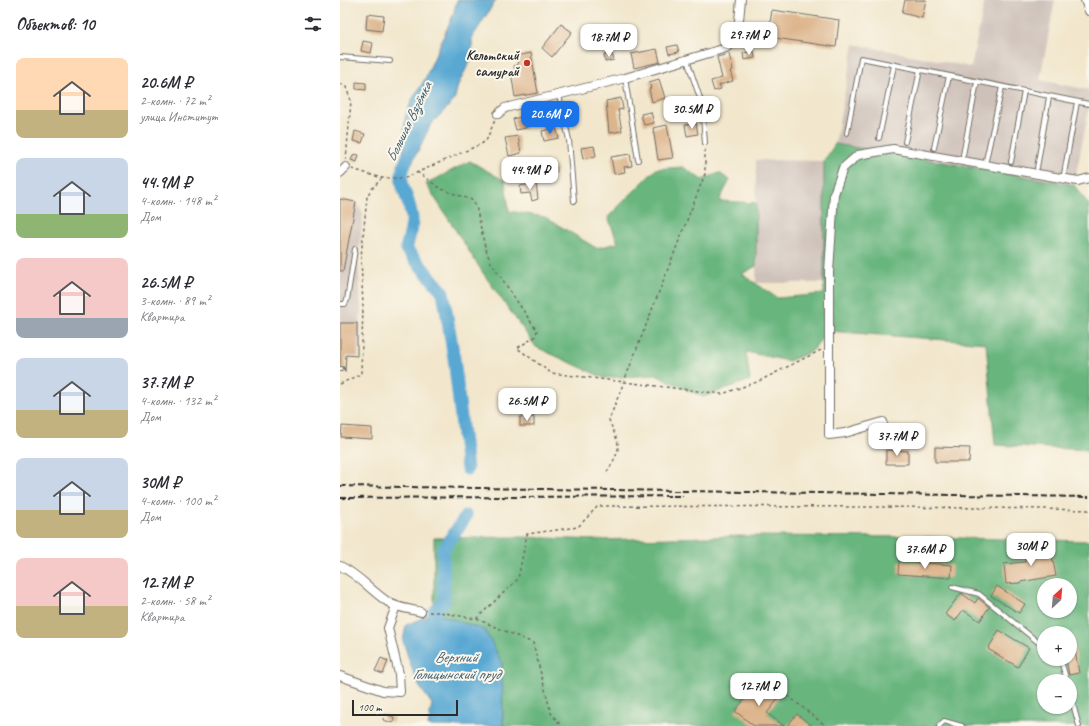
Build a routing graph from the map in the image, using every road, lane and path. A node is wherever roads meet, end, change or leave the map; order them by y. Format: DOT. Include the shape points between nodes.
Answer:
graph roads {
  1 [pos="741,0"];
  2 [pos="1085,0"];
  3 [pos="1089,11"];
  4 [pos="340,57"];
  5 [pos="688,60"];
  6 [pos="390,61"];
  7 [pos="894,65"];
  8 [pos="920,70"];
  9 [pos="949,76"];
  10 [pos="625,78"];
  11 [pos="977,82"];
  12 [pos="340,84"];
  13 [pos="1002,87"];
  14 [pos="1024,92"];
  15 [pos="559,95"];
  16 [pos="1049,97"];
  17 [pos="1077,102"];
  18 [pos="1089,104"];
  19 [pos="498,114"];
  20 [pos="847,133"];
  21 [pos="879,138"];
  22 [pos="905,142"];
  23 [pos="706,143"];
  24 [pos="934,148"];
  25 [pos="963,155"];
  26 [pos="638,160"];
  27 [pos="986,160"];
  28 [pos="1010,162"];
  29 [pos="1037,168"];
  30 [pos="343,170"];
  31 [pos="418,172"];
  32 [pos="1064,174"];
  33 [pos="382,178"];
  34 [pos="1089,178"];
  35 [pos="574,201"];
  36 [pos="355,249"];
  37 [pos="340,304"];
  38 [pos="828,347"];
  39 [pos="623,382"];
  40 [pos="340,384"];
  41 [pos="884,422"];
  42 [pos="607,472"];
  43 [pos="1089,510"];
  44 [pos="340,566"];
  45 [pos="952,587"];
  46 [pos="396,606"];
  47 [pos="421,612"];
  48 [pos="476,619"];
  49 [pos="1037,641"];
  50 [pos="340,676"];
  51 [pos="769,681"];
  52 [pos="1076,714"];
  53 [pos="561,726"];
  54 [pos="826,726"];
  55 [pos="939,726"];
  56 [pos="962,726"];
  57 [pos="1079,726"];
  1 -- 5 [label="street" via="732,44"];
  2 -- 3 [label="street"];
  4 -- 6 [label="lane"];
  5 -- 10 [label="street"];
  5 -- 23 [label="lane" via="702,104"];
  7 -- 8 [label="lane"];
  7 -- 20 [label="lane" via="860,58"];
  7 -- 21 [label="lane"];
  8 -- 9 [label="lane"];
  8 -- 22 [label="lane"];
  9 -- 11 [label="lane"];
  9 -- 24 [label="lane"];
  10 -- 15 [label="street"];
  10 -- 26 [label="lane"];
  11 -- 13 [label="lane"];
  11 -- 25 [label="lane"];
  12 -- 30 [label="path" via="346,87 351,101"];
  13 -- 14 [label="lane"];
  13 -- 27 [label="lane"];
  14 -- 16 [label="lane"];
  14 -- 28 [label="lane"];
  15 -- 19 [label="street" via="505,108"];
  15 -- 35 [label="lane" via="569,140"];
  16 -- 17 [label="lane"];
  16 -- 29 [label="lane"];
  17 -- 18 [label="lane"];
  17 -- 32 [label="lane"];
  19 -- 31 [label="path" via="486,141"];
  23 -- 39 [label="path" via="705,174"];
  30 -- 33 [label="path"];
  31 -- 33 [label="path" via="404,178"];
  31 -- 39 [label="path" via="441,189 472,200 476,206 490,261 537,331 535,337 517,348 551,373"];
  33 -- 40 [label="path" via="367,197 361,257 361,374"];
  34 -- 38 [label="street" via="1078,181 893,149 858,155 843,168 834,194"];
  36 -- 37 [label="lane" via="347,300 345,304"];
  38 -- 39 [label="path" via="757,382 722,394"];
  38 -- 41 [label="street" via="829,435"];
  39 -- 42 [label="path" via="609,420 620,447"];
  43 -- 48 [label="path" via="949,506 598,506 578,527 527,534 518,579"];
  44 -- 46 [label="street" via="350,570 368,587"];
  45 -- 49 [label="lane" via="980,594"];
  46 -- 47 [label="street"];
  46 -- 50 [label="street" via="388,628 399,674 400,692 383,691"];
  47 -- 48 [label="path" via="440,612"];
  48 -- 53 [label="path" via="533,643 551,714"];
  51 -- 54 [label="path"];
  52 -- 57 [label="lane"];
  55 -- 56 [label="lane" via="944,721"];
}
